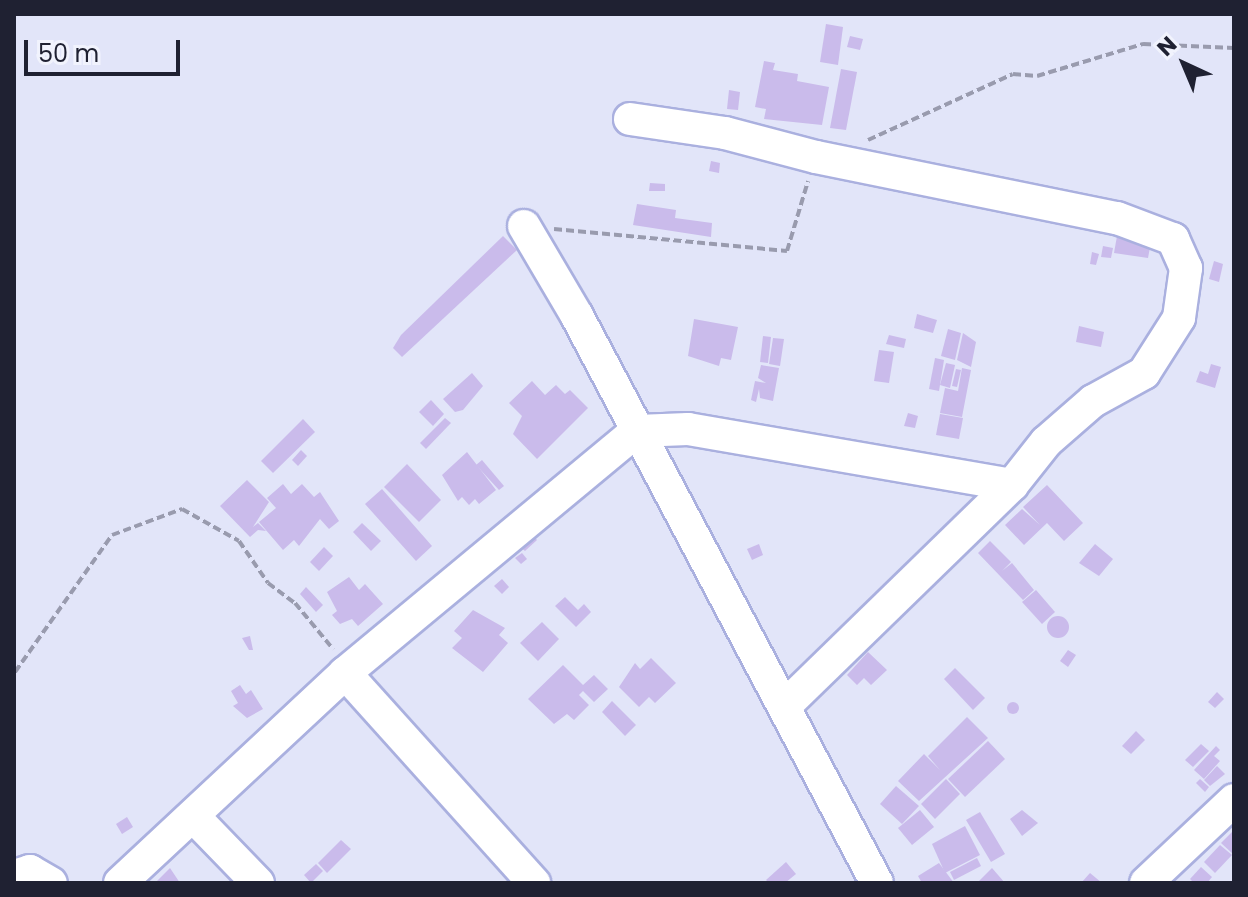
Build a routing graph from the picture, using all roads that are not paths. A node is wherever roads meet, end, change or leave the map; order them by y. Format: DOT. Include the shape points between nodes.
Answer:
graph roads {
  1 [pos="630,119"];
  2 [pos="524,226"];
  3 [pos="637,431"];
  4 [pos="1012,485"];
  5 [pos="345,673"];
  6 [pos="785,706"];
  7 [pos="1234,800"];
  8 [pos="194,817"];
  9 [pos="14,876"];
  10 [pos="51,883"];
  11 [pos="120,883"];
  12 [pos="258,883"];
  13 [pos="534,883"];
  14 [pos="877,883"];
  15 [pos="1146,883"];
  1 -- 4 [label="street" via="725,133 816,157 1117,218 1173,239 1186,268 1179,318 1144,373 1093,401 1046,442"];
  2 -- 3 [label="street"];
  3 -- 4 [label="street" via="688,429"];
  3 -- 5 [label="street"];
  3 -- 6 [label="street"];
  4 -- 6 [label="street"];
  5 -- 8 [label="street"];
  5 -- 13 [label="street"];
  6 -- 14 [label="street"];
  7 -- 15 [label="street"];
  8 -- 11 [label="street"];
  8 -- 12 [label="street"];
  9 -- 10 [label="street" via="30,871"];
}
